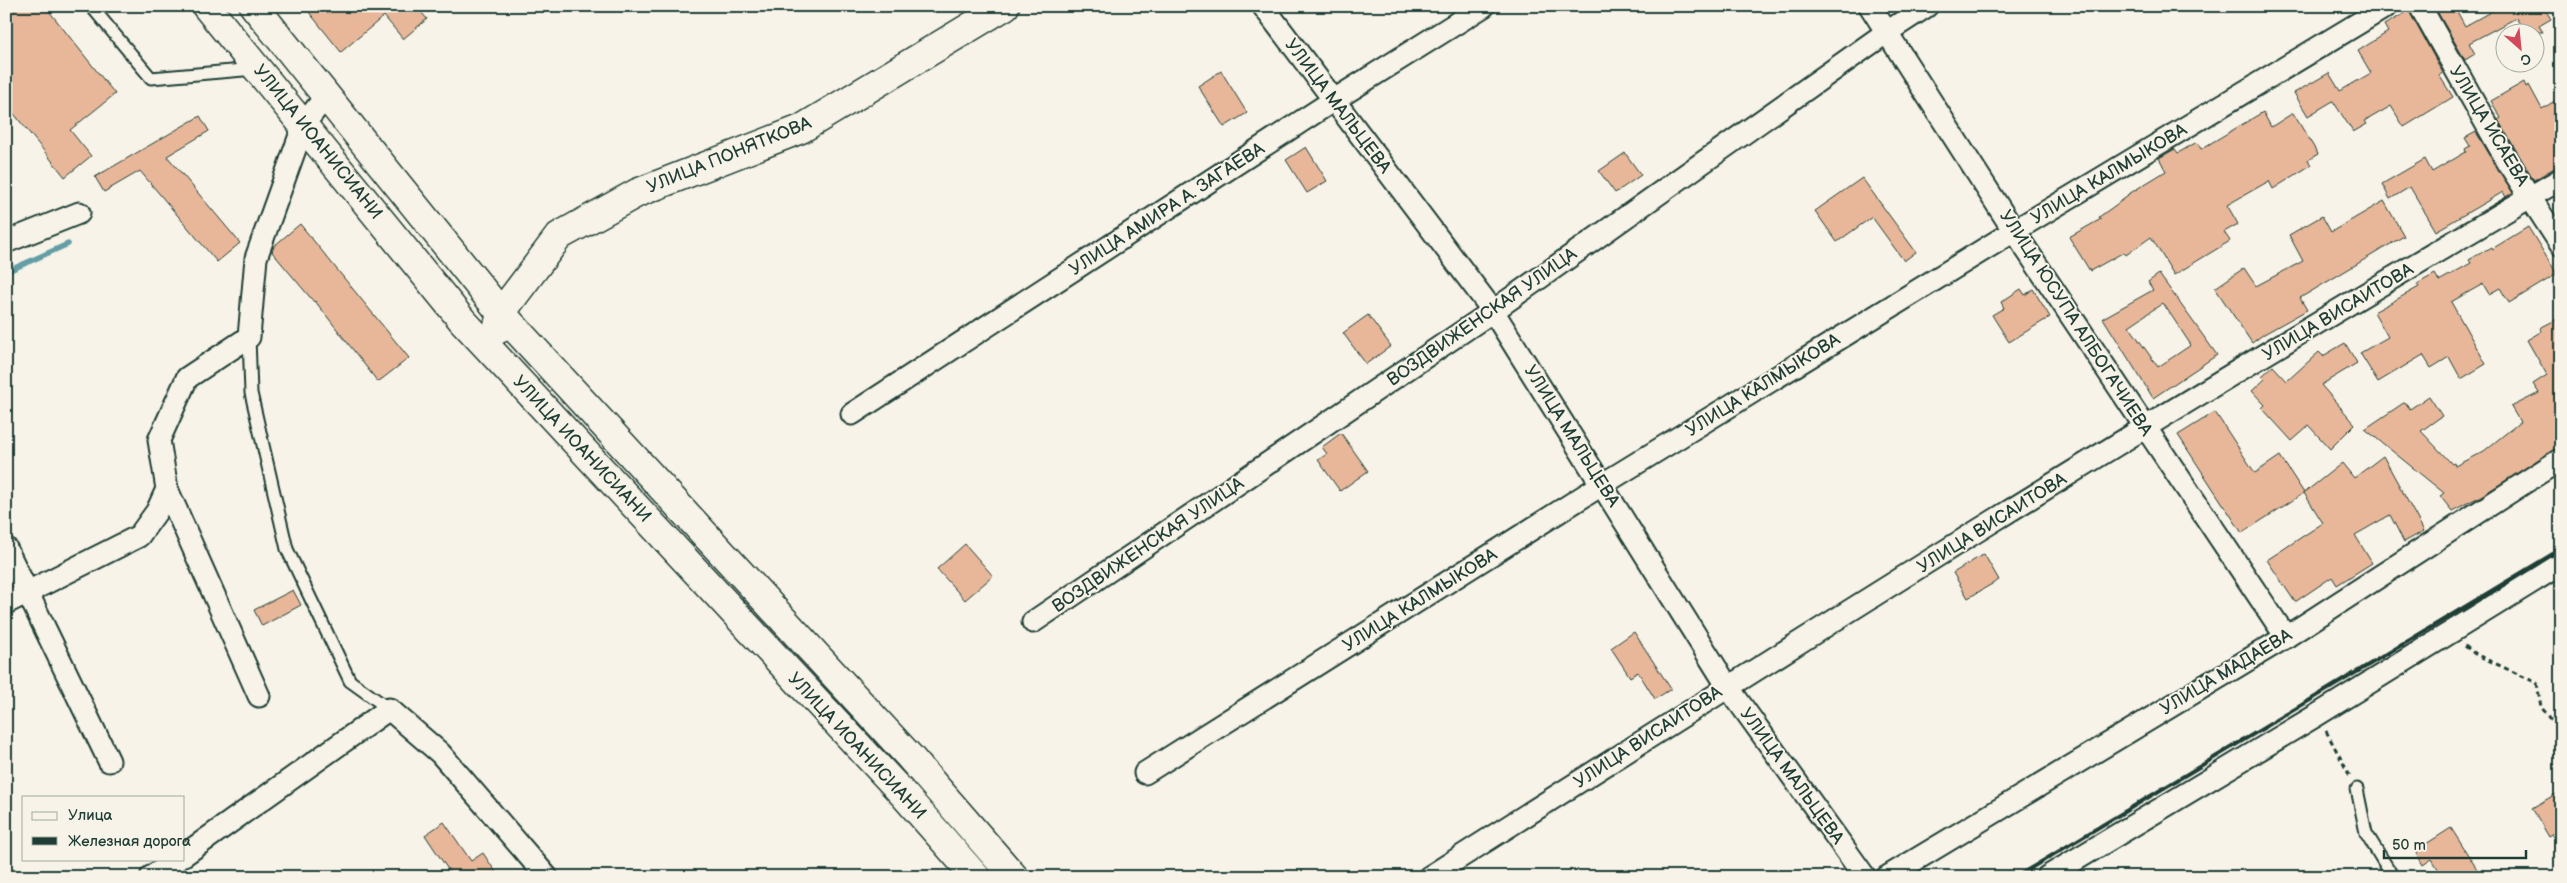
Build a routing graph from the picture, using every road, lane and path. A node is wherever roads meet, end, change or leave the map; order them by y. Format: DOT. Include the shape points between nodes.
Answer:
graph roads {
  1 [pos="91,6"];
  2 [pos="206,6"];
  3 [pos="254,6"];
  4 [pos="1263,6"];
  5 [pos="1484,6"];
  6 [pos="1870,6"];
  7 [pos="1927,6"];
  8 [pos="2387,6"];
  9 [pos="2420,6"];
  10 [pos="995,9"];
  11 [pos="1887,32"];
  12 [pos="258,69"];
  13 [pos="326,96"];
  14 [pos="1334,100"];
  15 [pos="304,124"];
  16 [pos="2561,179"];
  17 [pos="2531,196"];
  18 [pos="79,213"];
  19 [pos="2014,231"];
  20 [pos="6,242"];
  21 [pos="2561,245"];
  22 [pos="1493,311"];
  23 [pos="500,313"];
  24 [pos="462,320"];
  25 [pos="249,337"];
  26 [pos="493,353"];
  27 [pos="852,414"];
  28 [pos="2144,428"];
  29 [pos="2561,459"];
  30 [pos="1602,484"];
  31 [pos="167,489"];
  32 [pos="6,548"];
  33 [pos="2561,564"];
  34 [pos="30,593"];
  35 [pos="6,603"];
  36 [pos="1033,622"];
  37 [pos="2449,633"];
  38 [pos="2286,637"];
  39 [pos="1728,687"];
  40 [pos="259,696"];
  41 [pos="389,709"];
  42 [pos="2317,715"];
  43 [pos="2561,731"];
  44 [pos="109,761"];
  45 [pos="1145,773"];
  46 [pos="2357,789"];
  47 [pos="185,854"];
  48 [pos="176,860"];
  49 [pos="151,877"];
  50 [pos="547,877"];
  51 [pos="976,877"];
  52 [pos="1014,877"];
  53 [pos="1429,877"];
  54 [pos="1865,877"];
  55 [pos="1887,877"];
  56 [pos="2047,877"];
  57 [pos="2393,877"];
  1 -- 12 [label="lane" via="151,78"];
  2 -- 12 [label="main road, УЛИЦА ИОАНИСИАНИ"];
  3 -- 13 [label="main road, УЛИЦА ИОАНИСИАНИ"];
  4 -- 14 [label="street, УЛИЦА МАЛЬЦЕВА"];
  5 -- 14 [label="street, УЛИЦА АМИРА А. ЗАГАЕВА"];
  6 -- 11 [label="street, УЛИЦА ЮСУПА АЛБОГАЧИЕВА"];
  7 -- 11 [label="street, ВОЗДВИЖЕНСКАЯ УЛИЦА"];
  8 -- 19 [label="street, УЛИЦА КАЛМЫКОВА"];
  9 -- 17 [label="street, УЛИЦА ИСАЕВА" via="2510,166"];
  10 -- 23 [label="main road, УЛИЦА ПОНЯТКОВА" via="801,129 637,193 559,236"];
  11 -- 19 [label="street, УЛИЦА ЮСУПА АЛБОГАЧИЕВА"];
  11 -- 22 [label="street, ВОЗДВИЖЕНСКАЯ УЛИЦА"];
  12 -- 15 [label="main road, УЛИЦА ИОАНИСИАНИ"];
  13 -- 15 [label="street"];
  13 -- 23 [label="main road, УЛИЦА ИОАНИСИАНИ"];
  14 -- 22 [label="street, УЛИЦА МАЛЬЦЕВА"];
  14 -- 27 [label="street, УЛИЦА АМИРА А. ЗАГАЕВА"];
  15 -- 24 [label="main road, УЛИЦА ИОАНИСИАНИ"];
  15 -- 25 [label="street" via="256,258"];
  16 -- 17 [label="street, УЛИЦА ВИСАИТОВА"];
  17 -- 21 [label="street, УЛИЦА ИСАЕВА"];
  17 -- 28 [label="street, УЛИЦА ВИСАИТОВА"];
  18 -- 20 [label="street"];
  19 -- 28 [label="street, УЛИЦА ЮСУПА АЛБОГАЧИЕВА"];
  19 -- 30 [label="street, УЛИЦА КАЛМЫКОВА"];
  22 -- 30 [label="street, УЛИЦА МАЛЬЦЕВА"];
  22 -- 36 [label="street, ВОЗДВИЖЕНСКАЯ УЛИЦА"];
  23 -- 24 [label="main road"];
  23 -- 26 [label="main road"];
  23 -- 52 [label="main road, УЛИЦА ИОАНИСИАНИ" via="908,756"];
  24 -- 26 [label="main road, УЛИЦА ИОАНИСИАНИ"];
  25 -- 31 [label="street" via="187,378 159,440"];
  25 -- 41 [label="lane" via="251,393 287,549 350,681"];
  26 -- 51 [label="main road, УЛИЦА ИОАНИСИАНИ" via="904,795"];
  28 -- 38 [label="street, УЛИЦА ЮСУПА АЛБОГАЧИЕВА"];
  28 -- 39 [label="street, УЛИЦА ВИСАИТОВА"];
  29 -- 38 [label="street, УЛИЦА МАДАЕВА"];
  30 -- 39 [label="street, УЛИЦА МАЛЬЦЕВА"];
  30 -- 45 [label="street, УЛИЦА КАЛМЫКОВА"];
  31 -- 34 [label="street" via="157,511 139,536"];
  31 -- 40 [label="street"];
  32 -- 34 [label="street"];
  33 -- 37 [label="street"];
  34 -- 35 [label="street"];
  34 -- 44 [label="street"];
  37 -- 42 [label="street"];
  37 -- 43 [label="path" via="2475,654 2537,683 2541,707"];
  38 -- 55 [label="street, УЛИЦА МАДАЕВА"];
  39 -- 53 [label="street, УЛИЦА ВИСАИТОВА"];
  39 -- 54 [label="street, УЛИЦА МАЛЬЦЕВА"];
  41 -- 47 [label="street"];
  41 -- 50 [label="street" via="440,753"];
  42 -- 46 [label="path"];
  42 -- 56 [label="street"];
  46 -- 57 [label="lane" via="2366,833"];
  48 -- 49 [label="street"];
}
